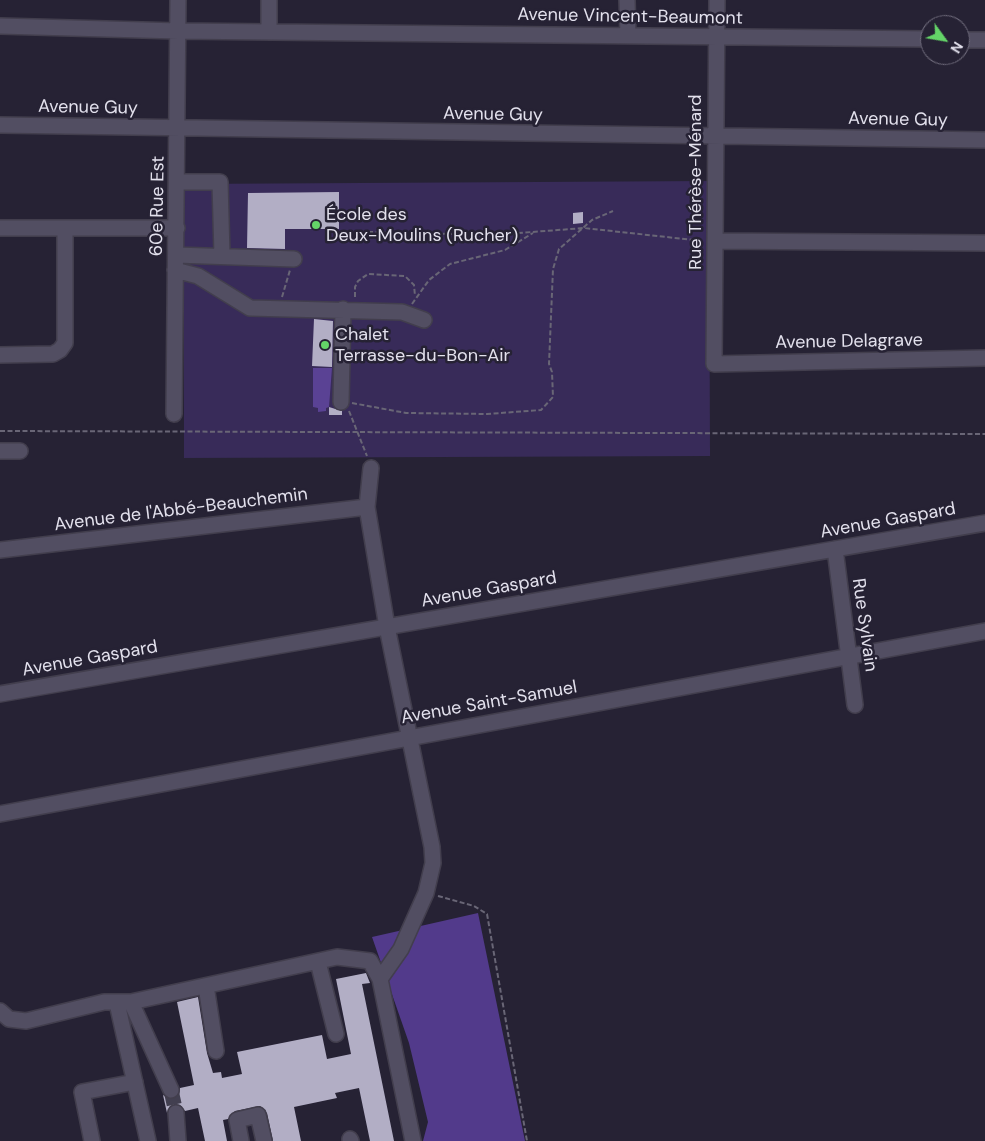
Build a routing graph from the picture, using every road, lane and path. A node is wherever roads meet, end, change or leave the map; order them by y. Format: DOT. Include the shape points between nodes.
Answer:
graph roads {
  1 [pos="178,0"];
  2 [pos="270,0"];
  3 [pos="627,0"];
  4 [pos="717,0"];
  5 [pos="0,26"];
  6 [pos="269,30"];
  7 [pos="178,31"];
  8 [pos="628,36"];
  9 [pos="715,37"];
  10 [pos="920,39"];
  11 [pos="970,40"];
  12 [pos="985,40"];
  13 [pos="0,125"];
  14 [pos="178,129"];
  15 [pos="714,137"];
  16 [pos="985,140"];
  17 [pos="177,182"];
  18 [pos="613,211"];
  19 [pos="0,228"];
  20 [pos="65,228"];
  21 [pos="176,228"];
  22 [pos="584,228"];
  23 [pos="368,232"];
  24 [pos="535,232"];
  25 [pos="715,241"];
  26 [pos="985,243"];
  27 [pos="222,255"];
  28 [pos="294,259"];
  29 [pos="175,262"];
  30 [pos="285,308"];
  31 [pos="343,309"];
  32 [pos="368,310"];
  33 [pos="424,320"];
  34 [pos="0,355"];
  35 [pos="985,358"];
  36 [pos="714,364"];
  37 [pos="341,402"];
  38 [pos="174,414"];
  39 [pos="0,431"];
  40 [pos="359,432"];
  41 [pos="985,434"];
  42 [pos="0,451"];
  43 [pos="20,451"];
  44 [pos="371,468"];
  45 [pos="367,507"];
  46 [pos="985,523"];
  47 [pos="835,549"];
  48 [pos="0,550"];
  49 [pos="387,627"];
  50 [pos="985,631"];
  51 [pos="849,656"];
  52 [pos="0,694"];
  53 [pos="855,705"];
  54 [pos="408,737"];
  55 [pos="0,814"];
  56 [pos="426,893"];
  57 [pos="318,962"];
  58 [pos="380,979"];
  59 [pos="206,986"];
  60 [pos="124,1002"];
  61 [pos="0,1011"];
  62 [pos="336,1034"];
  63 [pos="216,1051"];
  64 [pos="135,1082"];
  65 [pos="171,1090"];
  66 [pos="176,1113"];
  67 [pos="92,1141"];
  68 [pos="148,1141"];
  69 [pos="178,1141"];
  70 [pos="241,1141"];
  71 [pos="264,1141"];
  72 [pos="413,1141"];
  73 [pos="527,1141"];
  1 -- 7 [label="street, 60e Rue Est"];
  2 -- 6 [label="street"];
  3 -- 8 [label="street"];
  4 -- 9 [label="street, Rue Thérèse-Ménard"];
  5 -- 7 [label="street, Avenue Vincent-Beaumont"];
  6 -- 7 [label="street, Avenue Vincent-Beaumont"];
  6 -- 8 [label="street, Avenue Vincent-Beaumont"];
  7 -- 14 [label="street, 60e Rue Est"];
  8 -- 9 [label="street, Avenue Vincent-Beaumont"];
  9 -- 10 [label="street, Avenue Vincent-Beaumont"];
  9 -- 15 [label="street, Rue Thérèse-Ménard"];
  11 -- 12 [label="street"];
  13 -- 14 [label="street, Avenue Guy"];
  14 -- 15 [label="street, Avenue Guy"];
  14 -- 17 [label="street, 60e Rue Est"];
  15 -- 16 [label="street, Avenue Guy"];
  15 -- 25 [label="street, Rue Thérèse-Ménard"];
  17 -- 21 [label="street, 60e Rue Est"];
  17 -- 27 [label="street" via="220,182"];
  18 -- 22 [label="path" via="592,220"];
  19 -- 20 [label="street"];
  20 -- 21 [label="street"];
  20 -- 34 [label="street" via="65,342 53,354"];
  21 -- 29 [label="street, 60e Rue Est"];
  22 -- 24 [label="path"];
  22 -- 25 [label="path" via="697,242"];
  22 -- 37 [label="path" via="559,249 552,269 548,364 552,372 553,397 541,410 488,414 406,413"];
  23 -- 24 [label="path" via="493,235"];
  24 -- 32 [label="path" via="505,250 450,264 429,280 414,298 414,286 405,276 363,276 354,293 358,304"];
  25 -- 26 [label="street"];
  25 -- 36 [label="street, Rue Thérèse-Ménard"];
  27 -- 28 [label="street"];
  27 -- 29 [label="street"];
  28 -- 30 [label="path" via="281,296"];
  29 -- 30 [label="street" via="250,308"];
  29 -- 38 [label="street, 60e Rue Est"];
  30 -- 31 [label="street"];
  31 -- 32 [label="street"];
  31 -- 37 [label="street"];
  32 -- 33 [label="street" via="408,312"];
  35 -- 36 [label="street, Avenue Delagrave"];
  37 -- 40 [label="path"];
  39 -- 40 [label="path"];
  40 -- 41 [label="path"];
  40 -- 44 [label="path"];
  42 -- 43 [label="street"];
  44 -- 45 [label="street"];
  45 -- 48 [label="street, Avenue de l'Abbé-Beauchemin"];
  45 -- 49 [label="street"];
  46 -- 47 [label="street, Avenue Gaspard"];
  47 -- 49 [label="street, Avenue Gaspard"];
  47 -- 51 [label="street, Rue Sylvain"];
  49 -- 52 [label="street, Avenue Gaspard"];
  49 -- 54 [label="street"];
  50 -- 51 [label="street, Avenue Saint-Samuel"];
  51 -- 53 [label="street, Rue Sylvain"];
  51 -- 54 [label="street, Avenue Saint-Samuel"];
  54 -- 55 [label="street, Avenue Saint-Samuel"];
  54 -- 56 [label="street" via="433,863"];
  56 -- 58 [label="street" via="401,949"];
  56 -- 73 [label="path" via="474,906 487,914"];
  57 -- 58 [label="street" via="336,957 370,960"];
  57 -- 59 [label="street"];
  57 -- 62 [label="street"];
  58 -- 72 [label="street"];
  59 -- 60 [label="street"];
  59 -- 63 [label="street"];
  60 -- 61 [label="street" via="104,1002 17,1021"];
  60 -- 64 [label="street"];
  60 -- 65 [label="street"];
  64 -- 67 [label="street" via="82,1092"];
  64 -- 68 [label="street"];
  66 -- 69 [label="street"];
  70 -- 71 [label="street" via="237,1120 258,1115"];
}
